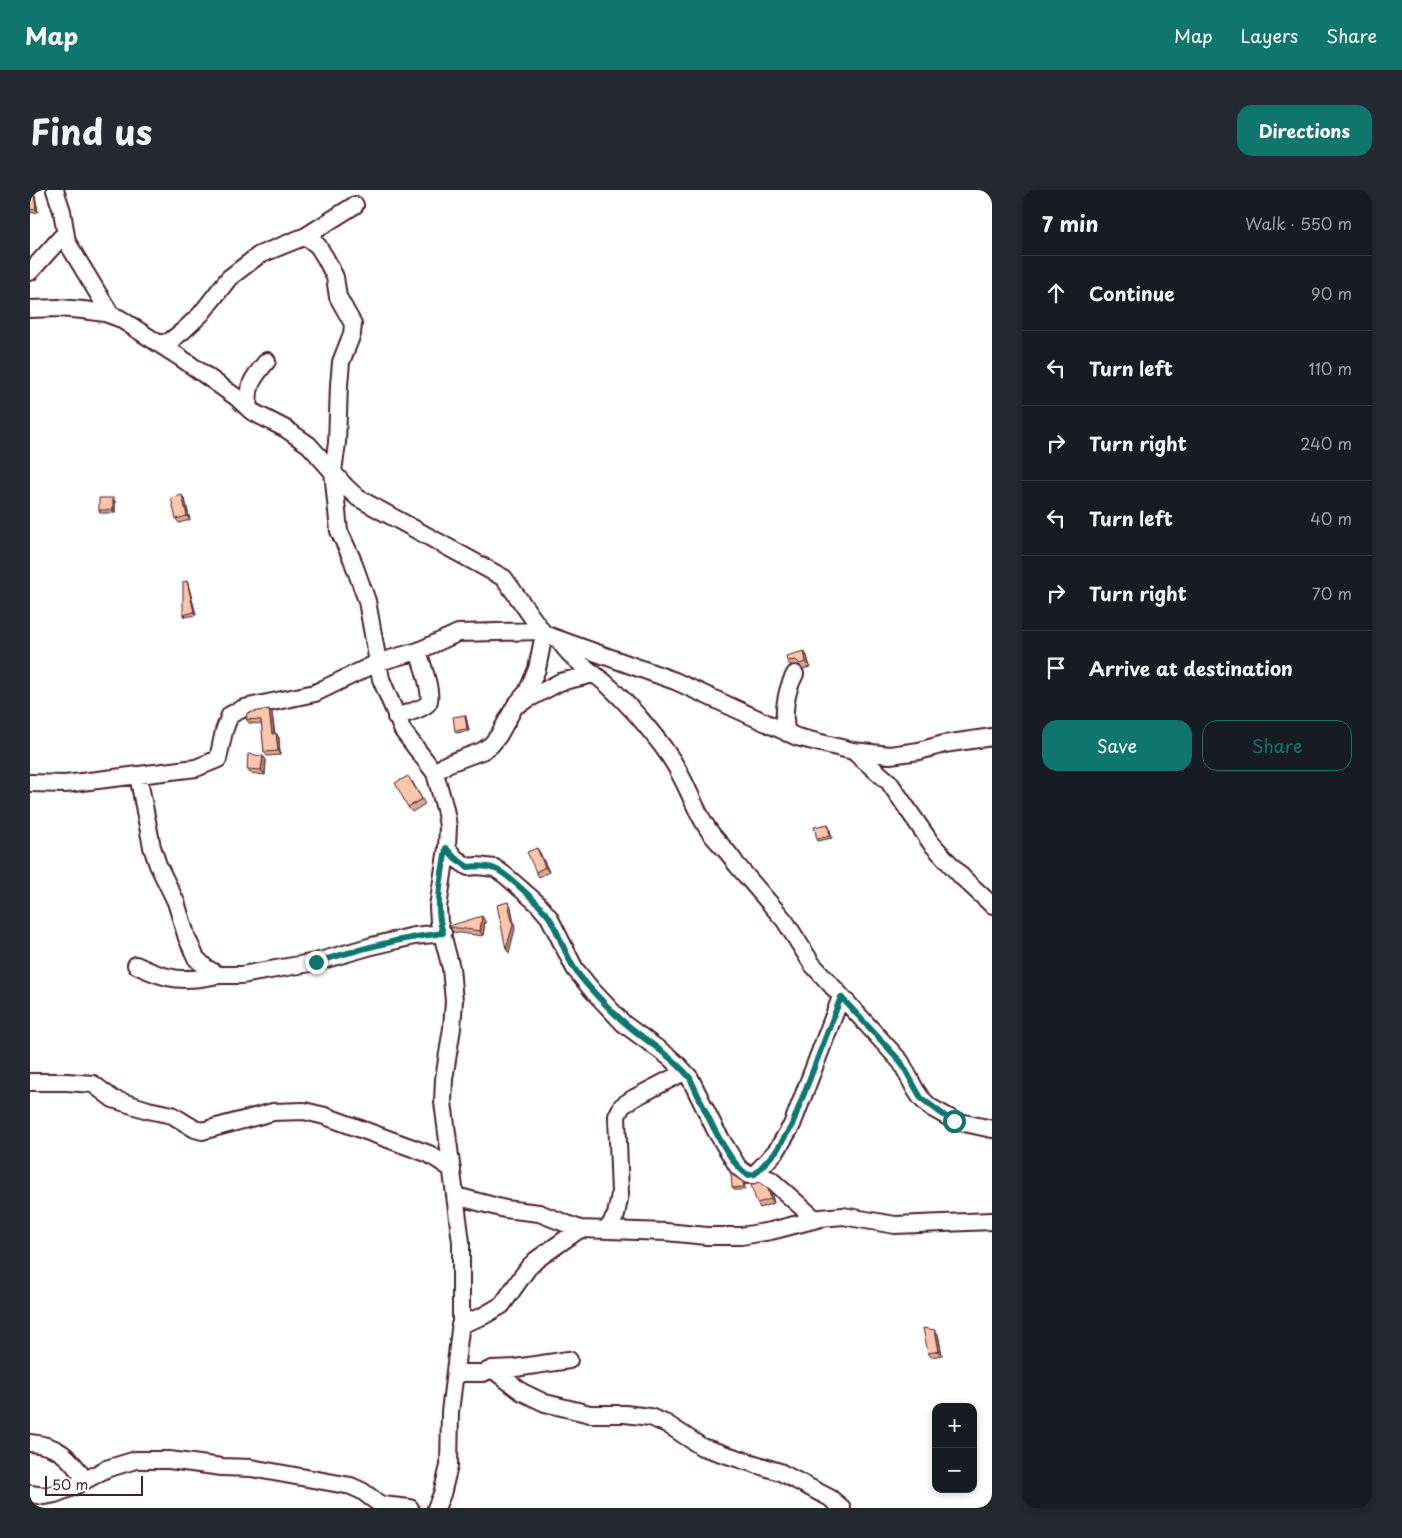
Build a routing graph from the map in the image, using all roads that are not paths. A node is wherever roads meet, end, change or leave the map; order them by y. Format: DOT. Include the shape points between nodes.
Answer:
graph roads {
  1 [pos="55,190"];
  2 [pos="355,205"];
  3 [pos="65,233"];
  4 [pos="306,236"];
  5 [pos="30,272"];
  6 [pos="30,309"];
  7 [pos="111,315"];
  8 [pos="160,344"];
  9 [pos="267,361"];
  10 [pos="249,409"];
  11 [pos="333,471"];
  12 [pos="549,635"];
  13 [pos="418,651"];
  14 [pos="379,662"];
  15 [pos="594,674"];
  16 [pos="795,674"];
  17 [pos="515,706"];
  18 [pos="396,717"];
  19 [pos="787,733"];
  20 [pos="992,737"];
  21 [pos="853,751"];
  22 [pos="434,773"];
  23 [pos="138,775"];
  24 [pos="30,783"];
  25 [pos="446,848"];
  26 [pos="992,905"];
  27 [pos="443,933"];
  28 [pos="136,965"];
  29 [pos="219,975"];
  30 [pos="841,997"];
  31 [pos="684,1072"];
  32 [pos="30,1082"];
  33 [pos="992,1129"];
  34 [pos="452,1169"];
  35 [pos="755,1174"];
  36 [pos="456,1196"];
  37 [pos="815,1220"];
  38 [pos="992,1220"];
  39 [pos="580,1229"];
  40 [pos="607,1230"];
  41 [pos="460,1325"];
  42 [pos="569,1360"];
  43 [pos="492,1370"];
  44 [pos="455,1373"];
  45 [pos="30,1443"];
  46 [pos="84,1480"];
  47 [pos="30,1494"];
  48 [pos="383,1506"];
  49 [pos="410,1508"];
  50 [pos="436,1508"];
  51 [pos="842,1508"];
  1 -- 3 [label="street"];
  2 -- 4 [label="street"];
  3 -- 5 [label="street"];
  3 -- 7 [label="street" via="67,242"];
  4 -- 8 [label="street" via="259,255 229,278 183,331"];
  4 -- 11 [label="street" via="326,259 335,277 338,297 353,324 341,362"];
  6 -- 7 [label="street" via="58,308"];
  7 -- 8 [label="street"];
  8 -- 10 [label="street"];
  9 -- 10 [label="street" via="247,392"];
  10 -- 11 [label="street" via="309,445"];
  11 -- 12 [label="street" via="358,498 504,578"];
  11 -- 14 [label="street" via="339,531 367,601"];
  12 -- 13 [label="street" via="458,632"];
  12 -- 15 [label="street"];
  12 -- 17 [label="street" via="527,692"];
  12 -- 19 [label="street" via="675,682"];
  13 -- 14 [label="street"];
  13 -- 18 [label="street" via="431,697 424,706"];
  14 -- 18 [label="street" via="381,679"];
  14 -- 23 [label="street" via="315,694 244,708 230,715 218,759 208,764"];
  15 -- 17 [label="street" via="560,682"];
  15 -- 30 [label="street" via="654,735 671,758 708,830 784,920 812,964"];
  16 -- 19 [label="street" via="786,707 784,723"];
  17 -- 22 [label="street" via="491,745"];
  18 -- 22 [label="street"];
  19 -- 21 [label="street"];
  20 -- 21 [label="street" via="905,754"];
  21 -- 26 [label="street" via="889,782 932,843"];
  22 -- 25 [label="street" via="446,809"];
  23 -- 24 [label="street" via="65,784"];
  23 -- 29 [label="street" via="152,847 176,902 187,938 196,958"];
  25 -- 27 [label="street" via="438,907"];
  25 -- 31 [label="street" via="468,867 494,868 536,903 549,917 575,969 592,990 624,1024"];
  27 -- 29 [label="street" via="406,938 316,962 242,975"];
  27 -- 34 [label="street" via="454,1001 443,1102"];
  28 -- 29 [label="street" via="182,980"];
  30 -- 33 [label="street" via="901,1062 915,1090 930,1106 954,1121"];
  30 -- 35 [label="street" via="792,1125 777,1150"];
  31 -- 35 [label="street" via="738,1167 748,1175"];
  31 -- 40 [label="street" via="634,1098 622,1106 617,1116 620,1194 616,1215"];
  32 -- 34 [label="street" via="93,1084 113,1099 172,1115 195,1130 273,1112 304,1111 429,1154"];
  34 -- 36 [label="street"];
  35 -- 37 [label="street" via="771,1180"];
  36 -- 39 [label="street" via="505,1210 539,1213"];
  36 -- 41 [label="street" via="461,1242"];
  37 -- 38 [label="street" via="843,1216 895,1225 920,1225"];
  37 -- 40 [label="street" via="741,1236"];
  39 -- 40 [label="street"];
  39 -- 41 [label="street" via="536,1260 502,1305"];
  41 -- 44 [label="street"];
  42 -- 43 [label="street"];
  43 -- 44 [label="street"];
  43 -- 51 [label="street" via="545,1404 590,1414 650,1417 702,1447 780,1472 830,1498"];
  44 -- 50 [label="street" via="449,1466"];
  45 -- 46 [label="street" via="58,1449"];
  46 -- 47 [label="street" via="55,1494"];
  46 -- 48 [label="street" via="106,1468 136,1460 188,1462 251,1468 351,1486"];
  48 -- 49 [label="street"];
}
